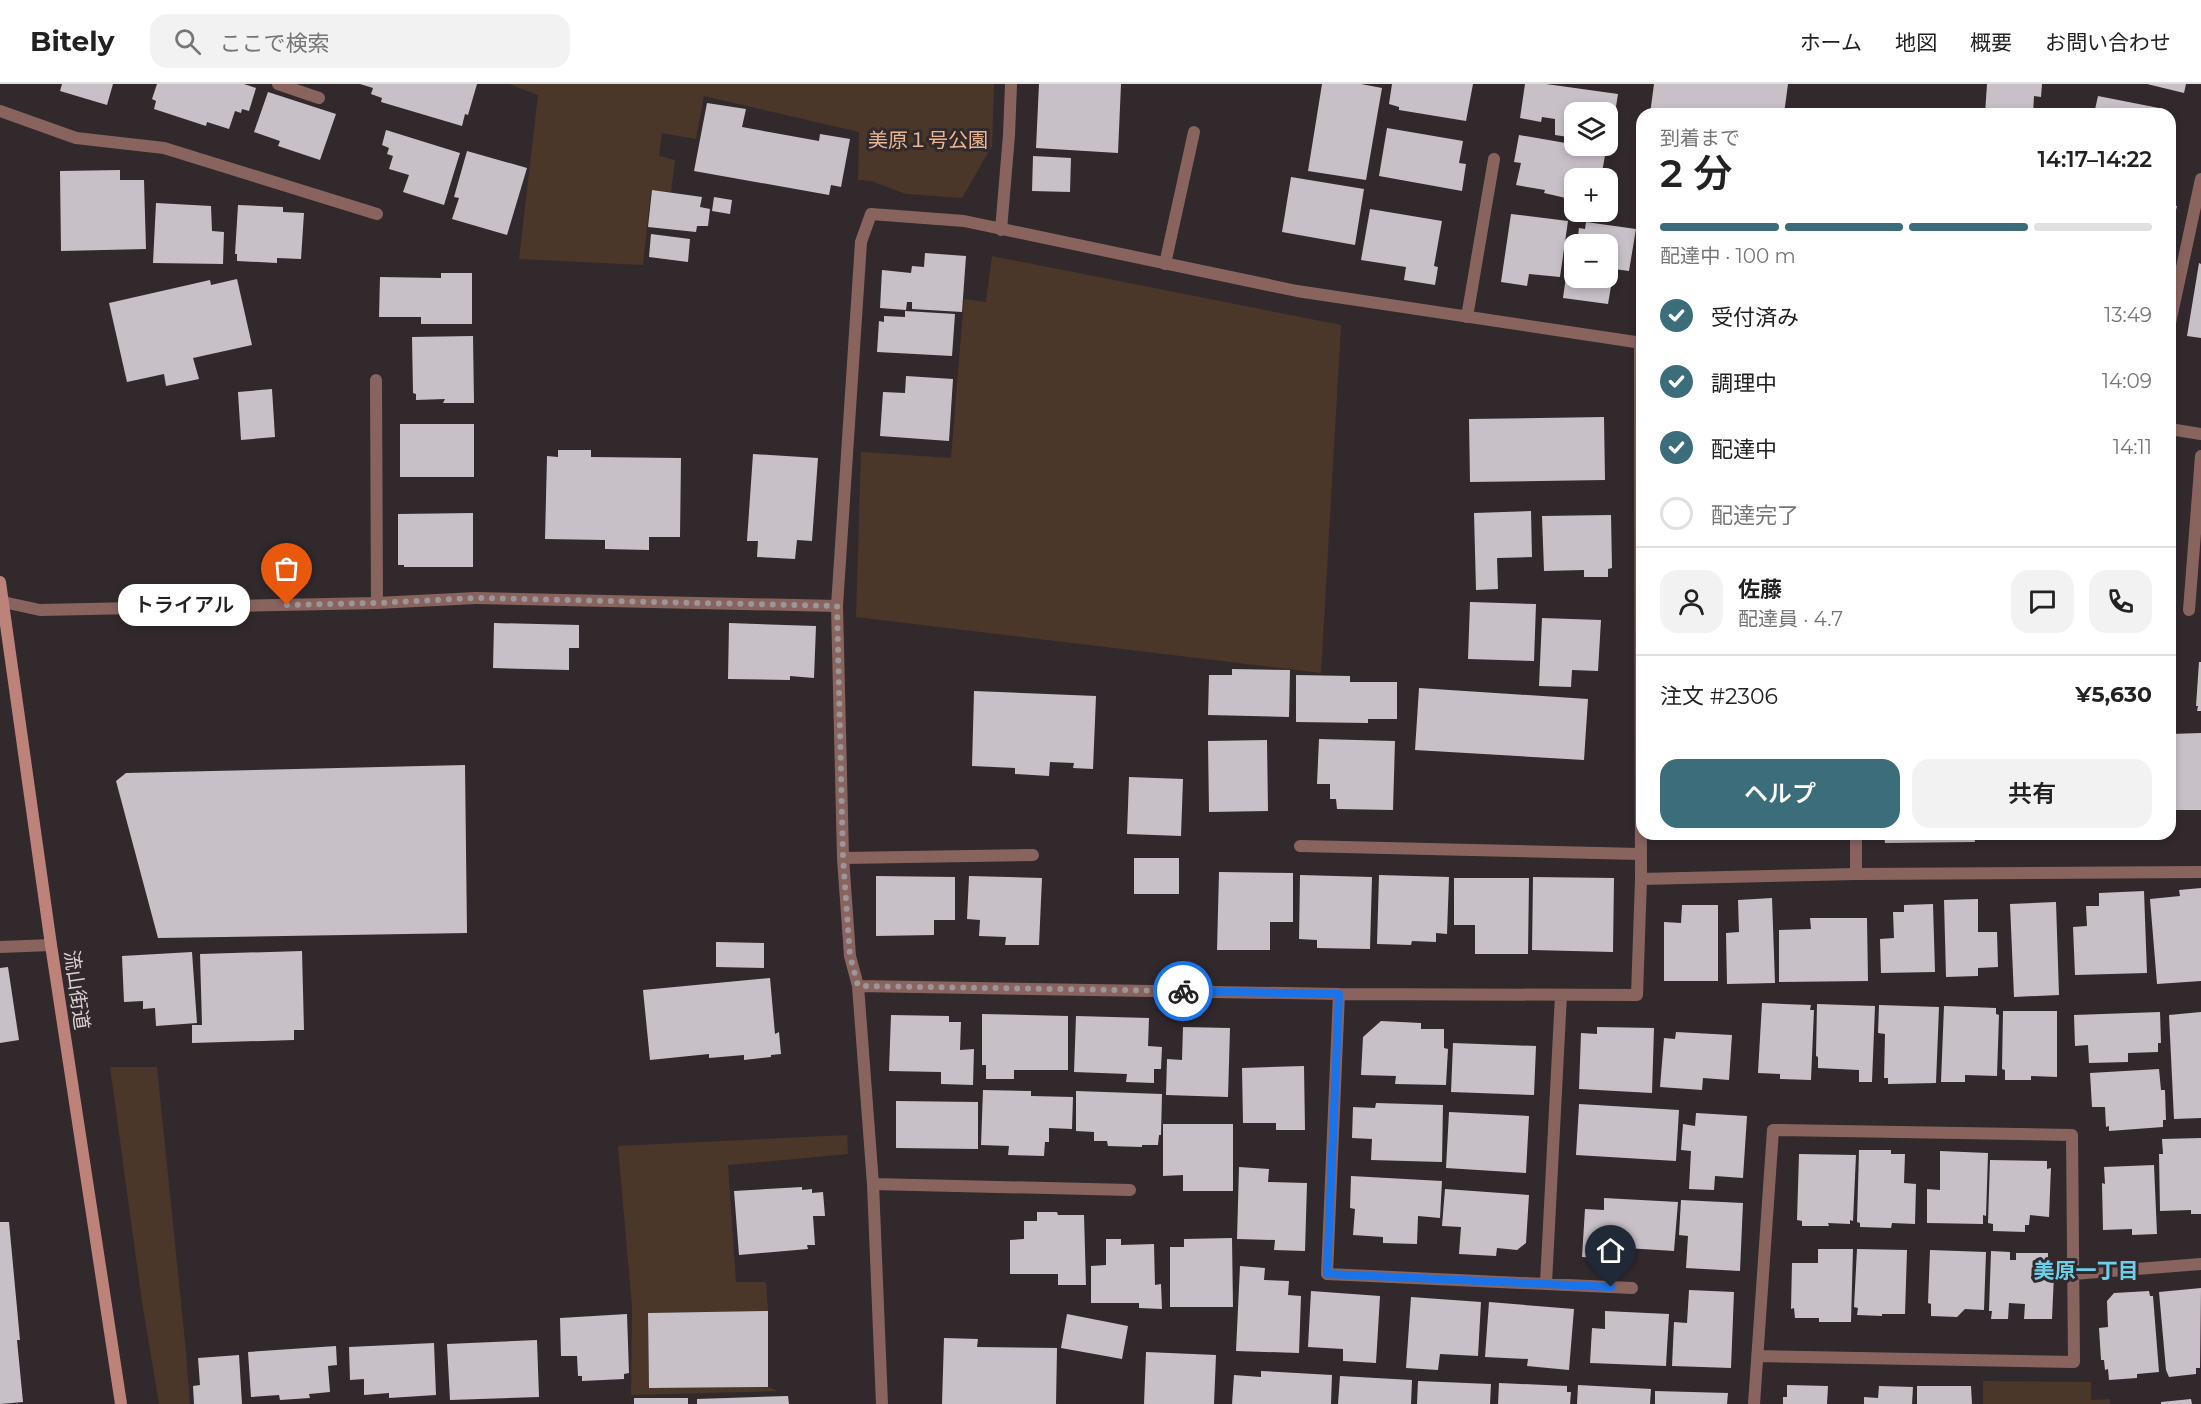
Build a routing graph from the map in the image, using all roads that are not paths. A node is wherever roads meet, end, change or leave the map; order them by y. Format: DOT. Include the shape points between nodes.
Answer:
graph roads {
  1 [pos="278,84"];
  2 [pos="1011,84"];
  3 [pos="319,98"];
  4 [pos="0,111"];
  5 [pos="1194,132"];
  6 [pos="1494,159"];
  7 [pos="2201,179"];
  8 [pos="377,214"];
  9 [pos="1001,230"];
  10 [pos="1165,264"];
  11 [pos="2176,295"];
  12 [pos="1467,317"];
  13 [pos="1636,342"];
  14 [pos="376,380"];
  15 [pos="2176,430"];
  16 [pos="2201,434"];
  17 [pos="2201,456"];
  18 [pos="0,582"];
  19 [pos="3,602"];
  20 [pos="377,603"];
  21 [pos="837,606"];
  22 [pos="2189,610"];
  23 [pos="1640,840"];
  24 [pos="1856,840"];
  25 [pos="1300,846"];
  26 [pos="1640,854"];
  27 [pos="1033,855"];
  28 [pos="843,858"];
  29 [pos="2201,872"];
  30 [pos="1856,874"];
  31 [pos="1641,879"];
  32 [pos="51,945"];
  33 [pos="0,947"];
  34 [pos="858,986"];
  35 [pos="1339,994"];
  36 [pos="1561,995"];
  37 [pos="873,1184"];
  38 [pos="1130,1190"];
  39 [pos="2201,1264"];
  40 [pos="2073,1274"];
  41 [pos="1546,1283"];
  42 [pos="1632,1288"];
  43 [pos="1758,1356"];
  44 [pos="121,1404"];
  45 [pos="882,1404"];
  46 [pos="1754,1404"];
  1 -- 3 [label="street"];
  2 -- 9 [label="street"];
  4 -- 8 [label="street" via="76,138 164,148"];
  5 -- 10 [label="street"];
  6 -- 12 [label="street"];
  7 -- 11 [label="street"];
  9 -- 10 [label="street"];
  9 -- 21 [label="street" via="964,221 871,214 861,242"];
  10 -- 12 [label="street" via="1297,291"];
  12 -- 13 [label="street"];
  14 -- 20 [label="street"];
  15 -- 16 [label="street"];
  17 -- 22 [label="street"];
  18 -- 19 [label="street, 流山街道"];
  19 -- 20 [label="street" via="40,610"];
  19 -- 32 [label="street, 流山街道"];
  20 -- 21 [label="street" via="476,598"];
  21 -- 28 [label="street"];
  23 -- 26 [label="street"];
  24 -- 30 [label="street"];
  25 -- 26 [label="street"];
  26 -- 31 [label="street"];
  27 -- 28 [label="street"];
  28 -- 34 [label="street" via="850,956"];
  29 -- 30 [label="street"];
  30 -- 31 [label="street"];
  31 -- 36 [label="street" via="1637,995"];
  32 -- 33 [label="street"];
  32 -- 44 [label="street, 流山街道"];
  34 -- 35 [label="street"];
  34 -- 37 [label="street"];
  35 -- 36 [label="street"];
  35 -- 41 [label="street" via="1327,1274"];
  36 -- 41 [label="street"];
  37 -- 38 [label="street"];
  37 -- 45 [label="street"];
  39 -- 40 [label="street"];
  40 -- 43 [label="street" via="2074,1362"];
  40 -- 43 [label="street" via="2072,1135 1773,1130"];
  41 -- 42 [label="street"];
  43 -- 46 [label="street"];
}
